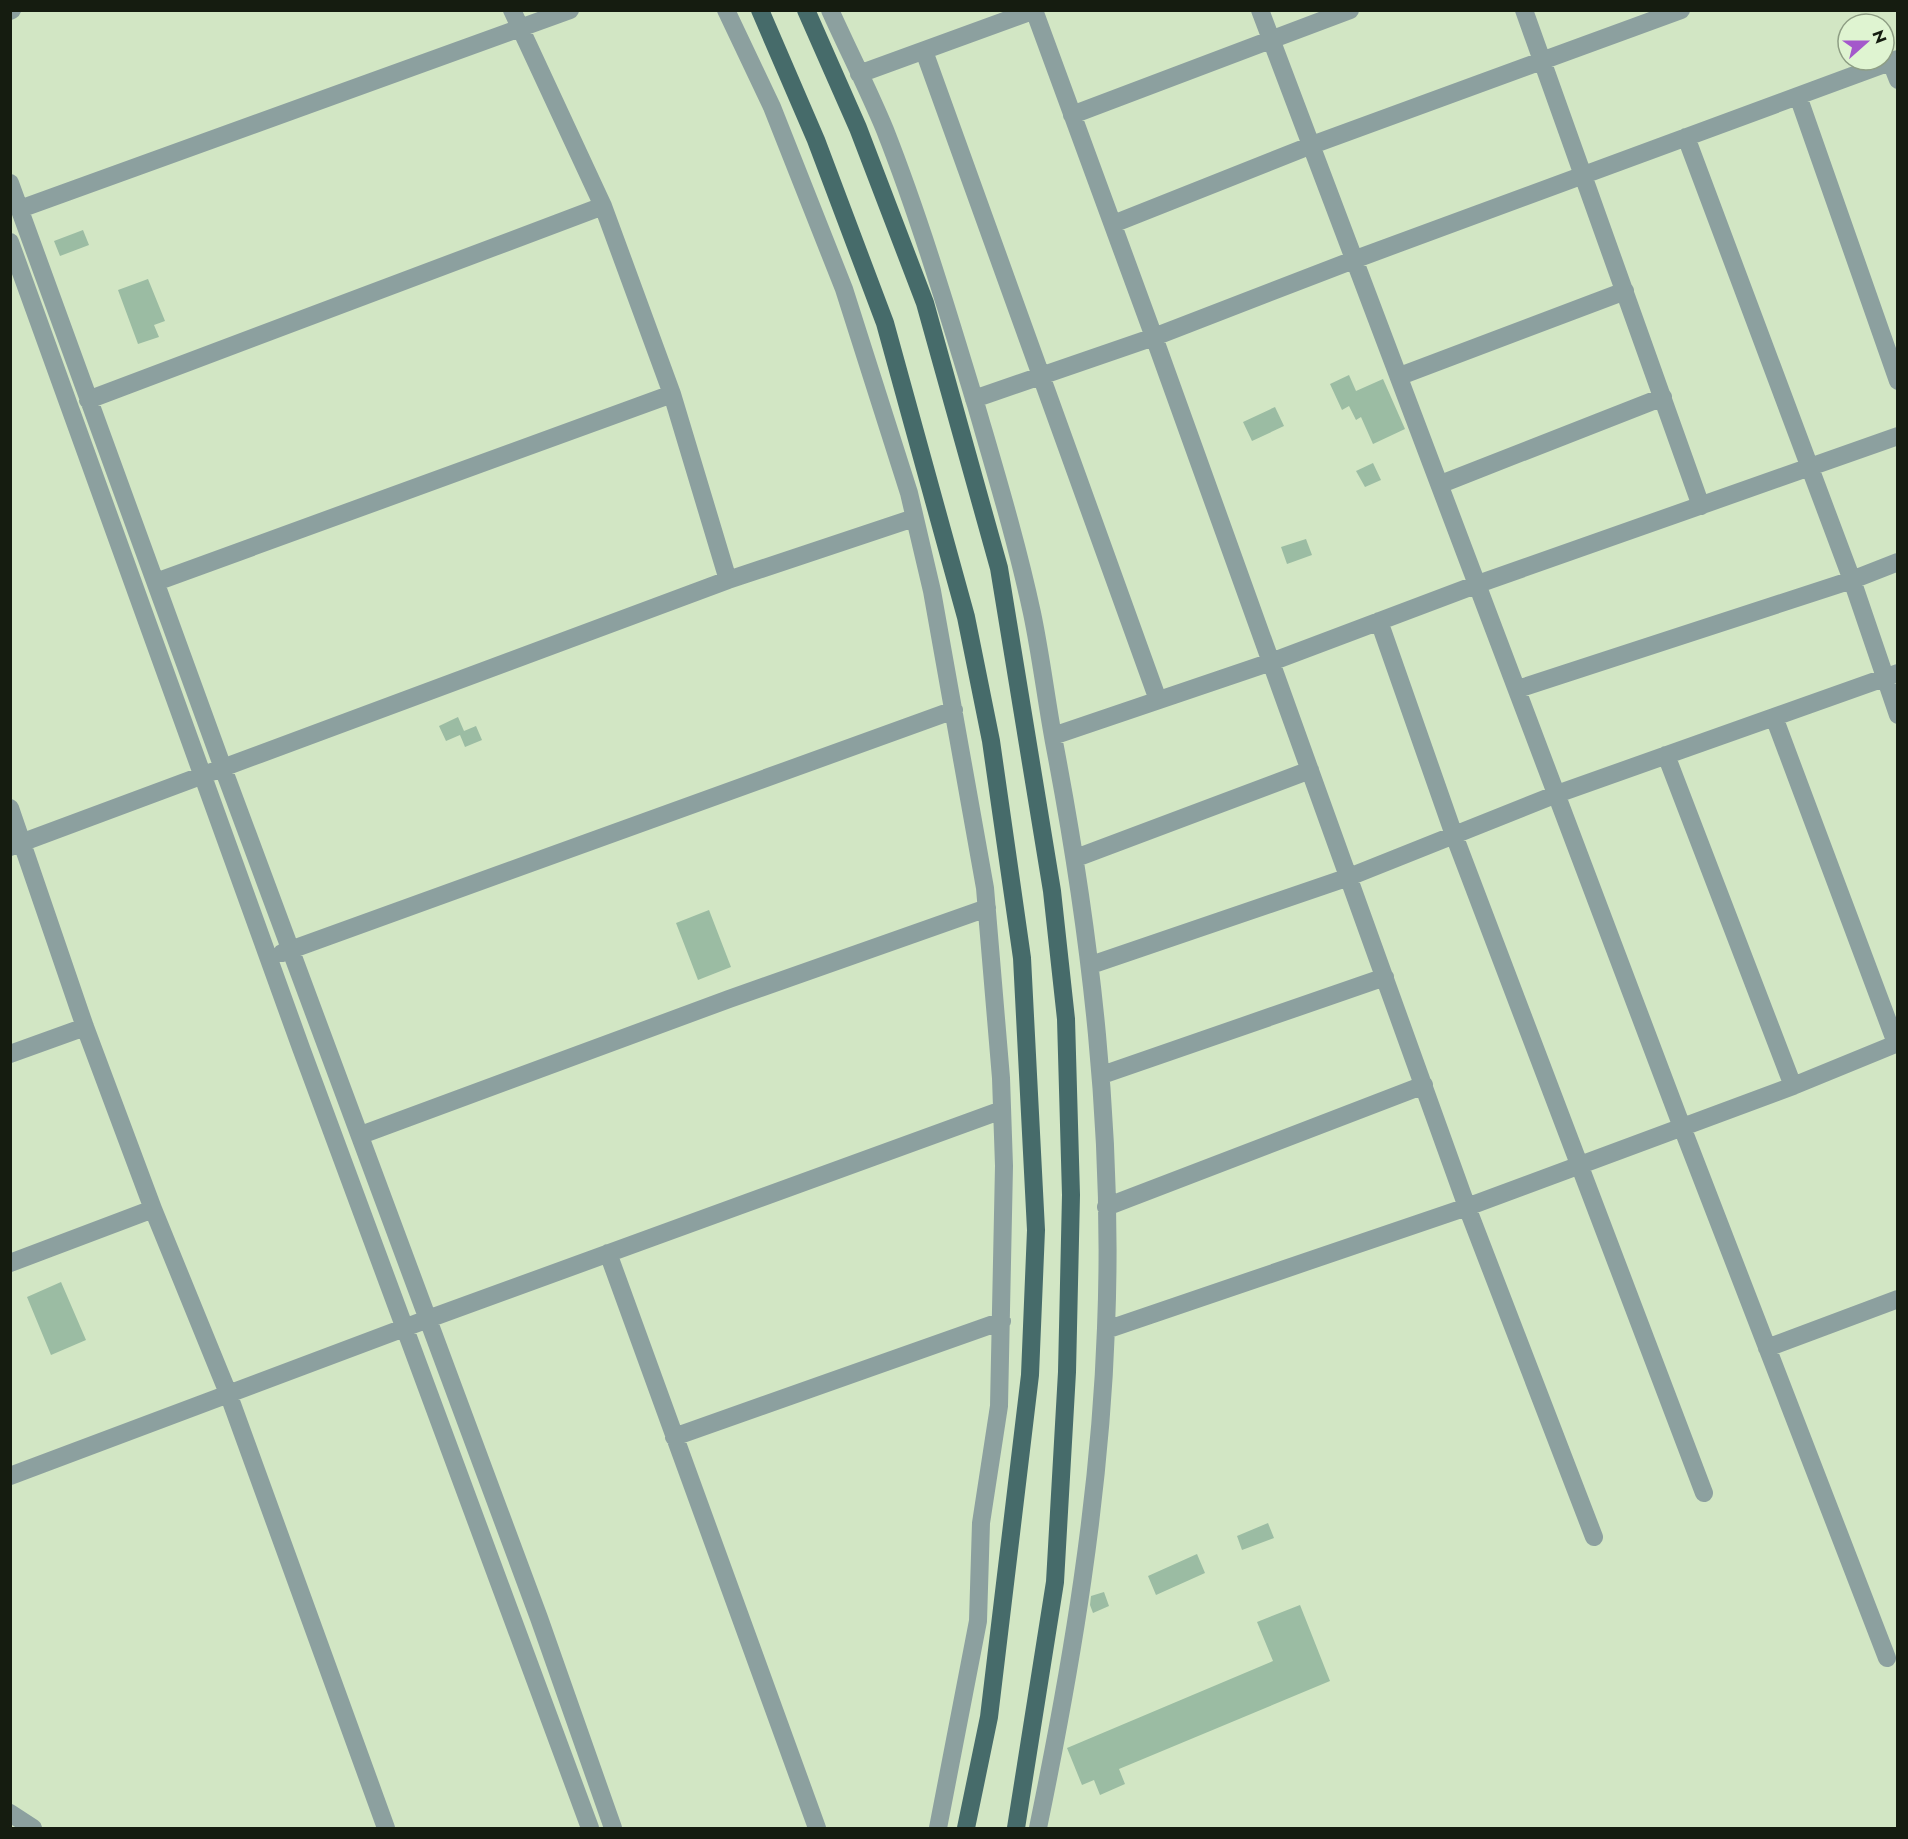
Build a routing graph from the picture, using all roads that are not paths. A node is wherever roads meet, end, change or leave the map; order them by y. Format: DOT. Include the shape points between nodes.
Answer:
graph roads {
  1 [pos="512,10"];
  2 [pos="570,10"];
  3 [pos="726,10"];
  4 [pos="759,10"];
  5 [pos="806,10"];
  6 [pos="830,10"];
  7 [pos="1260,10"];
  8 [pos="1350,10"];
  9 [pos="1524,10"];
  10 [pos="1681,10"];
  11 [pos="1034,11"];
  12 [pos="522,28"];
  13 [pos="1271,40"];
  14 [pos="924,51"];
  15 [pos="1543,60"];
  16 [pos="1864,72"];
  17 [pos="860,74"];
  18 [pos="1798,96"];
  19 [pos="1072,116"];
  20 [pos="1686,137"];
  21 [pos="1312,145"];
  22 [pos="1585,174"];
  23 [pos="10,183"];
  24 [pos="603,206"];
  25 [pos="20,209"];
  26 [pos="1113,224"];
  27 [pos="10,242"];
  28 [pos="1356,259"];
  29 [pos="1625,291"];
  30 [pos="1154,337"];
  31 [pos="1042,375"];
  32 [pos="1400,376"];
  33 [pos="1898,381"];
  34 [pos="672,394"];
  35 [pos="1663,397"];
  36 [pos="974,399"];
  37 [pos="88,400"];
  38 [pos="1898,436"];
  39 [pos="1809,468"];
  40 [pos="1441,484"];
  41 [pos="1701,506"];
  42 [pos="914,518"];
  43 [pos="1898,562"];
  44 [pos="728,580"];
  45 [pos="1852,580"];
  46 [pos="156,582"];
  47 [pos="1478,584"];
  48 [pos="1379,621"];
  49 [pos="1271,662"];
  50 [pos="1891,676"];
  51 [pos="1518,689"];
  52 [pos="1158,700"];
  53 [pos="954,710"];
  54 [pos="1898,715"];
  55 [pos="1774,717"];
  56 [pos="1053,736"];
  57 [pos="1666,755"];
  58 [pos="223,768"];
  59 [pos="1310,770"];
  60 [pos="205,775"];
  61 [pos="1557,794"];
  62 [pos="10,808"];
  63 [pos="1454,835"];
  64 [pos="17,844"];
  65 [pos="1076,858"];
  66 [pos="1349,877"];
  67 [pos="987,908"];
  68 [pos="291,950"];
  69 [pos="269,959"];
  70 [pos="1090,965"];
  71 [pos="1385,977"];
  72 [pos="85,1027"];
  73 [pos="1897,1043"];
  74 [pos="10,1054"];
  75 [pos="1102,1075"];
  76 [pos="1424,1085"];
  77 [pos="1792,1086"];
  78 [pos="1002,1110"];
  79 [pos="1682,1127"];
  80 [pos="361,1136"];
  81 [pos="1580,1165"];
  82 [pos="1106,1207"];
  83 [pos="1467,1207"];
  84 [pos="153,1209"];
  85 [pos="608,1253"];
  86 [pos="10,1263"];
  87 [pos="1898,1299"];
  88 [pos="428,1318"];
  89 [pos="1002,1321"];
  90 [pos="405,1327"];
  91 [pos="1107,1330"];
  92 [pos="1767,1348"];
  93 [pos="228,1394"];
  94 [pos="674,1437"];
  95 [pos="10,1476"];
  96 [pos="1704,1493"];
  97 [pos="1593,1537"];
  98 [pos="1887,1658"];
  99 [pos="10,1813"];
  100 [pos="33,1828"];
  101 [pos="386,1828"];
  102 [pos="590,1828"];
  103 [pos="613,1828"];
  104 [pos="817,1828"];
  105 [pos="938,1828"];
  106 [pos="966,1828"];
  107 [pos="1016,1828"];
  108 [pos="1038,1828"];
  1 -- 12 [label="street"];
  2 -- 12 [label="street"];
  3 -- 42 [label="street" via="772,107 844,289 884,409"];
  4 -- 106 [label="main road" via="816,140 885,324 966,617 991,741 1022,958 1036,1230 1030,1375 989,1717"];
  5 -- 107 [label="main road" via="858,128 928,314 999,568 1052,891 1066,1019 1071,1195 1067,1372 1055,1582"];
  6 -- 17 [label="street"];
  7 -- 13 [label="street"];
  8 -- 13 [label="street"];
  9 -- 15 [label="street"];
  10 -- 15 [label="street"];
  11 -- 14 [label="street"];
  11 -- 19 [label="street"];
  12 -- 24 [label="street"];
  12 -- 25 [label="street"];
  13 -- 19 [label="street"];
  13 -- 21 [label="street"];
  14 -- 17 [label="street"];
  14 -- 31 [label="street"];
  15 -- 21 [label="street"];
  15 -- 22 [label="street"];
  16 -- 18 [label="street"];
  17 -- 36 [label="street" via="884,129 936,276"];
  18 -- 20 [label="street"];
  18 -- 33 [label="street"];
  19 -- 26 [label="street"];
  20 -- 22 [label="street"];
  20 -- 39 [label="street"];
  21 -- 26 [label="street"];
  21 -- 28 [label="street"];
  22 -- 28 [label="street"];
  22 -- 29 [label="street"];
  23 -- 25 [label="street"];
  24 -- 34 [label="street"];
  24 -- 37 [label="street"];
  25 -- 37 [label="street"];
  26 -- 30 [label="street"];
  27 -- 60 [label="street"];
  28 -- 30 [label="street"];
  28 -- 32 [label="street"];
  29 -- 32 [label="street"];
  29 -- 35 [label="street"];
  30 -- 31 [label="street"];
  30 -- 49 [label="street"];
  31 -- 36 [label="street"];
  31 -- 52 [label="street"];
  32 -- 40 [label="street"];
  34 -- 44 [label="street"];
  34 -- 46 [label="street"];
  35 -- 40 [label="street"];
  35 -- 41 [label="street"];
  36 -- 56 [label="street" via="1006,505 1032,613"];
  37 -- 46 [label="street"];
  38 -- 39 [label="street"];
  39 -- 41 [label="street"];
  39 -- 45 [label="street"];
  40 -- 47 [label="street"];
  41 -- 47 [label="street"];
  42 -- 44 [label="street"];
  42 -- 53 [label="street"];
  43 -- 45 [label="street"];
  44 -- 58 [label="street"];
  45 -- 50 [label="street"];
  45 -- 51 [label="street"];
  46 -- 58 [label="street"];
  47 -- 48 [label="street"];
  47 -- 51 [label="street"];
  48 -- 49 [label="street"];
  48 -- 63 [label="street"];
  49 -- 52 [label="street"];
  49 -- 59 [label="street"];
  50 -- 54 [label="street"];
  50 -- 55 [label="street"];
  51 -- 61 [label="street"];
  52 -- 56 [label="street"];
  53 -- 67 [label="street"];
  53 -- 68 [label="street"];
  55 -- 57 [label="street"];
  55 -- 73 [label="street"];
  56 -- 65 [label="street"];
  57 -- 61 [label="street"];
  57 -- 77 [label="street"];
  58 -- 60 [label="street"];
  58 -- 68 [label="street"];
  59 -- 65 [label="street"];
  59 -- 66 [label="street"];
  60 -- 64 [label="street"];
  60 -- 69 [label="street"];
  61 -- 63 [label="street"];
  61 -- 79 [label="street"];
  62 -- 64 [label="street"];
  63 -- 66 [label="street"];
  63 -- 81 [label="street"];
  64 -- 72 [label="street"];
  65 -- 70 [label="street"];
  66 -- 70 [label="street"];
  66 -- 71 [label="street"];
  67 -- 78 [label="street"];
  67 -- 80 [label="street"];
  68 -- 69 [label="street"];
  68 -- 80 [label="street"];
  69 -- 90 [label="street"];
  70 -- 75 [label="street"];
  71 -- 75 [label="street"];
  71 -- 76 [label="street"];
  72 -- 74 [label="street"];
  72 -- 84 [label="street"];
  73 -- 77 [label="street"];
  75 -- 82 [label="street"];
  76 -- 82 [label="street"];
  76 -- 83 [label="street"];
  77 -- 79 [label="street"];
  78 -- 85 [label="street"];
  78 -- 89 [label="street"];
  79 -- 81 [label="street"];
  79 -- 92 [label="street"];
  80 -- 88 [label="street"];
  81 -- 83 [label="street"];
  81 -- 96 [label="street"];
  82 -- 91 [label="street"];
  83 -- 91 [label="street"];
  83 -- 97 [label="street"];
  84 -- 86 [label="street"];
  84 -- 93 [label="street"];
  85 -- 88 [label="street"];
  85 -- 94 [label="street"];
  87 -- 92 [label="street"];
  88 -- 90 [label="street"];
  88 -- 103 [label="street"];
  89 -- 94 [label="street"];
  89 -- 105 [label="street" via="999,1406 981,1523 978,1621"];
  90 -- 93 [label="street"];
  90 -- 102 [label="street"];
  91 -- 108 [label="street" via="1094,1502 1077,1630"];
  92 -- 98 [label="street"];
  93 -- 95 [label="street"];
  93 -- 101 [label="street"];
  94 -- 104 [label="street"];
  99 -- 100 [label="street"];
}
